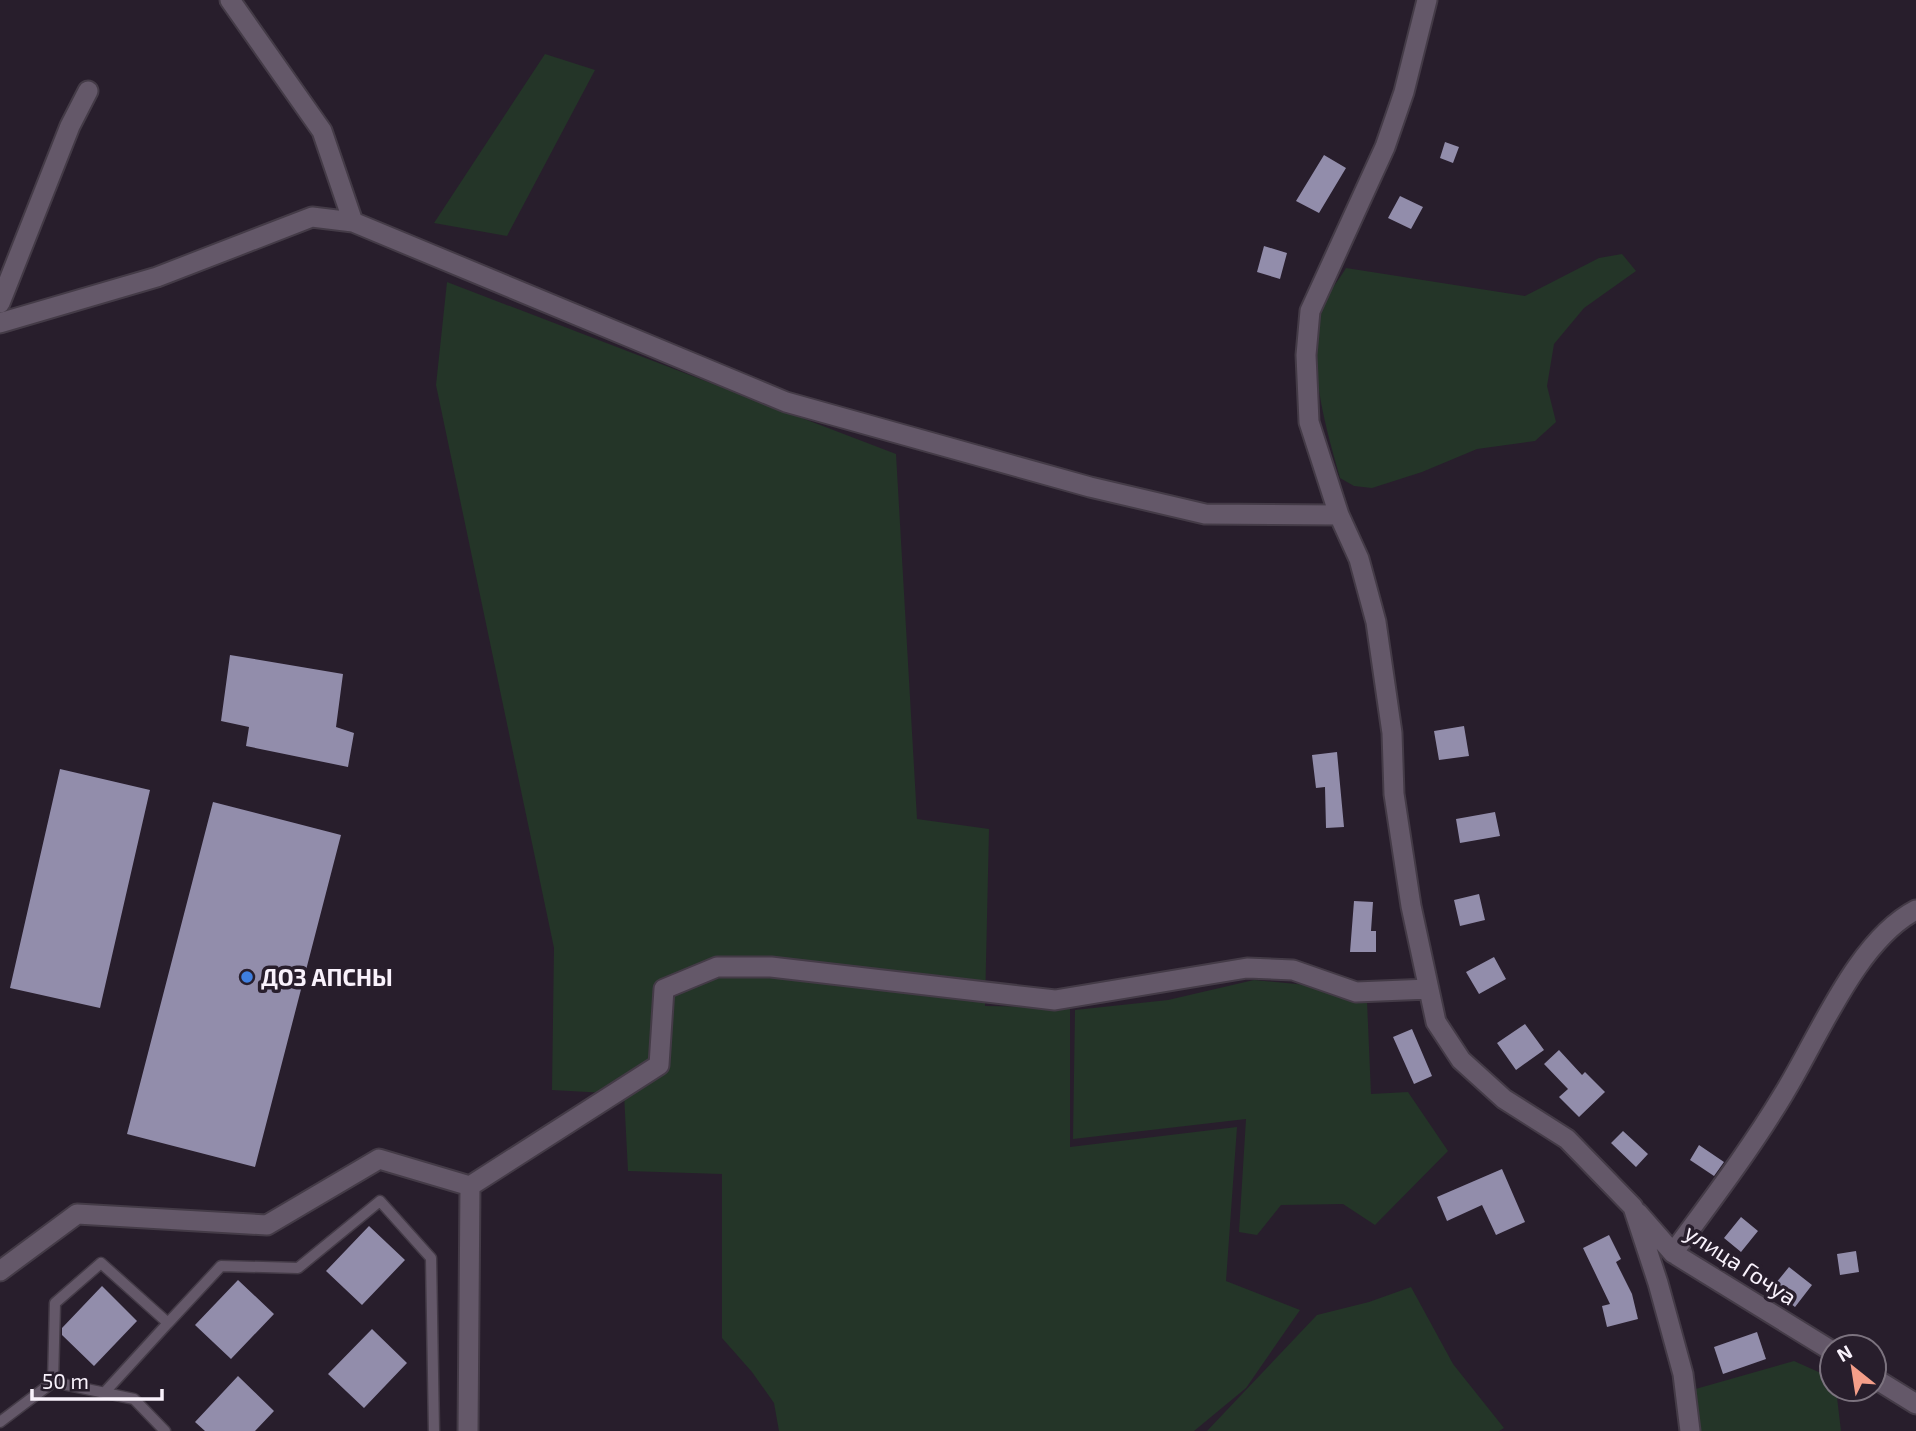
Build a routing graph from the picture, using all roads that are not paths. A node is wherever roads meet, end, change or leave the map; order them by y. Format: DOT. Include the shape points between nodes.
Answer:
graph roads {
  1 [pos="230,0"];
  2 [pos="1427,0"];
  3 [pos="88,91"];
  4 [pos="354,222"];
  5 [pos="0,303"];
  6 [pos="0,323"];
  7 [pos="1339,515"];
  8 [pos="1916,910"];
  9 [pos="1429,989"];
  10 [pos="470,1186"];
  11 [pos="1633,1207"];
  12 [pos="1673,1253"];
  13 [pos="0,1271"];
  14 [pos="168,1323"];
  15 [pos="1818,1343"];
  16 [pos="53,1382"];
  17 [pos="1888,1386"];
  18 [pos="104,1393"];
  19 [pos="1916,1404"];
  20 [pos="0,1422"];
  21 [pos="165,1431"];
  22 [pos="434,1431"];
  23 [pos="468,1431"];
  24 [pos="1690,1431"];
  1 -- 4 [label="street" via="322,131"];
  2 -- 7 [label="street, улица Гочуа" via="1385,147 1310,311 1306,355 1309,422"];
  3 -- 5 [label="street" via="70,125"];
  4 -- 6 [label="street" via="312,216 157,276"];
  4 -- 7 [label="street" via="786,402 1090,487 1205,514"];
  7 -- 9 [label="street, улица Гочуа" via="1359,559 1376,622 1392,733 1396,806"];
  8 -- 12 [label="street" via="1885,933 1864,958 1783,1097"];
  9 -- 10 [label="street" via="1356,992 1293,970 1247,968 1055,1000 771,967 717,967 664,989 659,1065"];
  9 -- 11 [label="street, улица Гочуа" via="1436,1022 1461,1060 1504,1099 1567,1139"];
  10 -- 13 [label="street" via="379,1159 267,1225 77,1214"];
  10 -- 23 [label="street"];
  11 -- 12 [label="street, улица Гочуа"];
  11 -- 24 [label="street" via="1682,1374"];
  12 -- 15 [label="street, улица Гочуа"];
  14 -- 16 [label="lane" via="101,1263 55,1303"];
  14 -- 18 [label="lane"];
  14 -- 22 [label="lane" via="221,1266 298,1268 380,1201 431,1258"];
  16 -- 18 [label="lane"];
  16 -- 20 [label="lane"];
  17 -- 19 [label="street"];
  18 -- 21 [label="lane" via="134,1399"];
}
